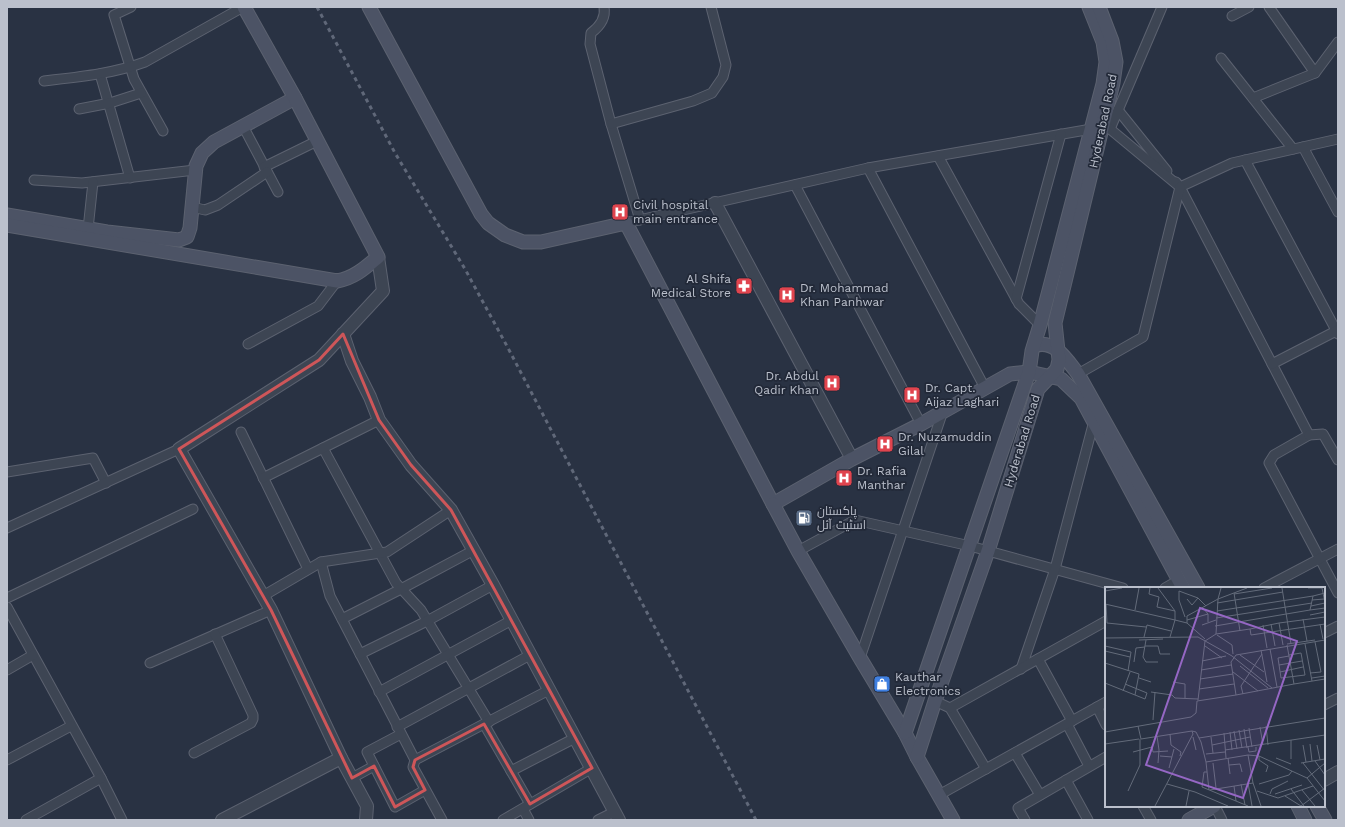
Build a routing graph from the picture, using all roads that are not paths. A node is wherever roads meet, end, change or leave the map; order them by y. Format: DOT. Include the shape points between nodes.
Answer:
graph roads {
  1 [pos="131,7"];
  2 [pos="244,7"];
  3 [pos="369,7"];
  4 [pos="604,7"];
  5 [pos="711,7"];
  6 [pos="1089,7"];
  7 [pos="1099,7"];
  8 [pos="1162,7"];
  9 [pos="1249,7"];
  10 [pos="1269,7"];
  11 [pos="1232,16"];
  12 [pos="1338,42"];
  13 [pos="1221,58"];
  14 [pos="130,67"];
  15 [pos="1315,73"];
  16 [pos="100,74"];
  17 [pos="44,81"];
  18 [pos="141,93"];
  19 [pos="295,98"];
  20 [pos="1253,98"];
  21 [pos="110,103"];
  22 [pos="79,109"];
  23 [pos="1118,110"];
  24 [pos="611,124"];
  25 [pos="243,126"];
  26 [pos="1107,128"];
  27 [pos="1090,129"];
  28 [pos="163,131"];
  29 [pos="1061,134"];
  30 [pos="1338,139"];
  31 [pos="317,141"];
  32 [pos="1304,147"];
  33 [pos="1293,149"];
  34 [pos="938,156"];
  35 [pos="1245,160"];
  36 [pos="868,168"];
  37 [pos="195,170"];
  38 [pos="266,170"];
  39 [pos="130,178"];
  40 [pos="34,180"];
  41 [pos="93,182"];
  42 [pos="795,185"];
  43 [pos="1180,187"];
  44 [pos="278,192"];
  45 [pos="715,203"];
  46 [pos="192,207"];
  47 [pos="1338,212"];
  48 [pos="7,215"];
  49 [pos="640,220"];
  50 [pos="626,223"];
  51 [pos="7,225"];
  52 [pos="88,229"];
  53 [pos="378,257"];
  54 [pos="337,281"];
  55 [pos="1016,299"];
  56 [pos="1040,325"];
  57 [pos="1337,331"];
  58 [pos="343,334"];
  59 [pos="248,344"];
  60 [pos="1034,346"];
  61 [pos="1058,351"];
  62 [pos="1272,364"];
  63 [pos="1029,372"];
  64 [pos="1078,374"];
  65 [pos="1050,376"];
  66 [pos="985,388"];
  67 [pos="943,411"];
  68 [pos="379,420"];
  69 [pos="1094,422"];
  70 [pos="920,424"];
  71 [pos="241,432"];
  72 [pos="1309,435"];
  73 [pos="323,448"];
  74 [pos="179,449"];
  75 [pos="852,459"];
  76 [pos="1338,460"];
  77 [pos="7,472"];
  78 [pos="263,478"];
  79 [pos="106,483"];
  80 [pos="773,504"];
  81 [pos="193,509"];
  82 [pos="451,510"];
  83 [pos="7,528"];
  84 [pos="903,531"];
  85 [pos="970,546"];
  86 [pos="1338,549"];
  87 [pos="474,550"];
  88 [pos="798,551"];
  89 [pos="988,551"];
  90 [pos="380,553"];
  91 [pos="1320,559"];
  92 [pos="321,562"];
  93 [pos="308,569"];
  94 [pos="1055,569"];
  95 [pos="1181,584"];
  96 [pos="493,585"];
  97 [pos="1120,587"];
  98 [pos="1169,587"];
  99 [pos="1197,587"];
  100 [pos="1266,587"];
  101 [pos="401,589"];
  102 [pos="1338,593"];
  103 [pos="263,596"];
  104 [pos="7,598"];
  105 [pos="7,607"];
  106 [pos="271,610"];
  107 [pos="342,619"];
  108 [pos="427,620"];
  109 [pos="512,620"];
  110 [pos="1105,622"];
  111 [pos="1338,626"];
  112 [pos="1325,632"];
  113 [pos="215,634"];
  114 [pos="360,654"];
  115 [pos="448,654"];
  116 [pos="33,655"];
  117 [pos="530,655"];
  118 [pos="860,658"];
  119 [pos="1038,659"];
  120 [pos="150,663"];
  121 [pos="1021,669"];
  122 [pos="7,670"];
  123 [pos="468,688"];
  124 [pos="549,690"];
  125 [pos="379,692"];
  126 [pos="1338,698"];
  127 [pos="935,702"];
  128 [pos="1105,703"];
  129 [pos="1325,704"];
  130 [pos="1097,707"];
  131 [pos="950,708"];
  132 [pos="486,723"];
  133 [pos="1069,723"];
  134 [pos="1105,723"];
  135 [pos="71,726"];
  136 [pos="399,731"];
  137 [pos="906,733"];
  138 [pos="575,738"];
  139 [pos="194,753"];
  140 [pos="1015,753"];
  141 [pos="917,757"];
  142 [pos="341,758"];
  143 [pos="1105,758"];
  144 [pos="7,760"];
  145 [pos="415,760"];
  146 [pos="374,766"];
  147 [pos="1090,766"];
  148 [pos="592,768"];
  149 [pos="986,769"];
  150 [pos="511,771"];
  151 [pos="1338,772"];
  152 [pos="101,778"];
  153 [pos="352,778"];
  154 [pos="1325,779"];
  155 [pos="1066,780"];
  156 [pos="426,790"];
  157 [pos="939,795"];
  158 [pos="1040,795"];
  159 [pos="526,806"];
  160 [pos="1144,807"];
  161 [pos="1211,807"];
  162 [pos="1298,807"];
  163 [pos="1318,807"];
  164 [pos="616,816"];
  165 [pos="26,820"];
  166 [pos="122,820"];
  167 [pos="222,820"];
  168 [pos="366,820"];
  169 [pos="442,820"];
  170 [pos="503,820"];
  171 [pos="529,820"];
  172 [pos="598,820"];
  173 [pos="953,820"];
  174 [pos="1025,820"];
  175 [pos="1088,820"];
  176 [pos="1151,820"];
  177 [pos="1189,820"];
  178 [pos="1222,820"];
  179 [pos="1305,820"];
  180 [pos="1324,820"];
  1 -- 14 [label="street" via="114,15"];
  2 -- 14 [label="street" via="145,62"];
  2 -- 19 [label="main road"];
  3 -- 50 [label="main road" via="488,223 505,235 523,242 541,242"];
  4 -- 24 [label="street" via="605,12 600,26 591,33 590,44"];
  5 -- 24 [label="street" via="726,65 723,77 712,93 693,101"];
  6 -- 27 [label="main road, Hyderabad Road" via="1102,42 1106,62 1103,84"];
  7 -- 26 [label="main road, Hyderabad Road" via="1112,41 1116,62"];
  8 -- 23 [label="street"];
  9 -- 11 [label="street"];
  10 -- 15 [label="street"];
  12 -- 15 [label="street"];
  13 -- 20 [label="street"];
  14 -- 16 [label="street"];
  14 -- 18 [label="street"];
  15 -- 20 [label="street"];
  16 -- 17 [label="street"];
  16 -- 21 [label="street"];
  18 -- 21 [label="street"];
  18 -- 28 [label="street"];
  19 -- 25 [label="main road"];
  19 -- 31 [label="main road"];
  20 -- 33 [label="street"];
  21 -- 22 [label="street"];
  21 -- 39 [label="street"];
  23 -- 26 [label="street"];
  23 -- 43 [label="street"];
  24 -- 49 [label="street"];
  25 -- 37 [label="main road" via="214,142 202,153"];
  25 -- 38 [label="street"];
  26 -- 27 [label="street"];
  26 -- 43 [label="street"];
  26 -- 61 [label="main road, Hyderabad Road" via="1055,323"];
  27 -- 29 [label="street"];
  27 -- 56 [label="main road, Hyderabad Road"];
  29 -- 34 [label="street"];
  29 -- 55 [label="street"];
  30 -- 32 [label="street"];
  31 -- 38 [label="street"];
  31 -- 53 [label="main road"];
  32 -- 33 [label="street"];
  32 -- 47 [label="street"];
  33 -- 35 [label="street"];
  34 -- 36 [label="street"];
  34 -- 55 [label="street"];
  35 -- 43 [label="street" via="1232,163"];
  35 -- 57 [label="street"];
  36 -- 42 [label="street"];
  36 -- 66 [label="street"];
  37 -- 39 [label="street"];
  37 -- 46 [label="main road"];
  38 -- 44 [label="street"];
  38 -- 46 [label="street" via="218,205 205,210"];
  39 -- 41 [label="street"];
  40 -- 41 [label="street"];
  41 -- 52 [label="street"];
  42 -- 45 [label="street"];
  42 -- 70 [label="street"];
  43 -- 62 [label="street"];
  43 -- 64 [label="street" via="1143,337"];
  45 -- 49 [label="street"];
  45 -- 75 [label="street"];
  46 -- 52 [label="main road" via="187,237 179,240"];
  48 -- 52 [label="main road"];
  49 -- 50 [label="street"];
  50 -- 80 [label="main road"];
  51 -- 54 [label="main road"];
  53 -- 54 [label="main road" via="354,276"];
  53 -- 58 [label="street" via="383,290"];
  54 -- 59 [label="street" via="318,306"];
  55 -- 56 [label="street"];
  56 -- 60 [label="main road, Hyderabad Road"];
  57 -- 62 [label="street"];
  58 -- 68 [label="street" via="352,361"];
  58 -- 74 [label="street" via="319,360"];
  60 -- 61 [label="main road" via="1042,343 1051,345"];
  60 -- 63 [label="main road, Hyderabad Road"];
  61 -- 64 [label="main road"];
  61 -- 65 [label="main road, Hyderabad Road" via="1057,369"];
  62 -- 72 [label="street"];
  63 -- 65 [label="main road"];
  63 -- 66 [label="main road" via="1010,374"];
  63 -- 85 [label="main road, Hyderabad Road"];
  64 -- 99 [label="main road"];
  65 -- 69 [label="main road" via="1061,379 1081,398"];
  65 -- 89 [label="main road, Hyderabad Road" via="1038,389"];
  66 -- 67 [label="main road"];
  67 -- 70 [label="main road"];
  67 -- 84 [label="street"];
  68 -- 73 [label="street"];
  68 -- 82 [label="street" via="411,465"];
  69 -- 94 [label="street"];
  69 -- 95 [label="main road"];
  70 -- 75 [label="main road"];
  71 -- 78 [label="street"];
  72 -- 76 [label="street" via="1323,434"];
  72 -- 91 [label="street" via="1274,455 1269,463"];
  73 -- 78 [label="street"];
  73 -- 90 [label="street"];
  74 -- 79 [label="street"];
  74 -- 103 [label="street"];
  75 -- 80 [label="main road"];
  77 -- 79 [label="street" via="93,458"];
  78 -- 93 [label="street"];
  79 -- 83 [label="street"];
  80 -- 88 [label="main road"];
  81 -- 104 [label="street"];
  82 -- 87 [label="street"];
  82 -- 90 [label="street" via="387,552"];
  84 -- 85 [label="street"];
  84 -- 88 [label="street" via="855,520"];
  84 -- 118 [label="street"];
  85 -- 89 [label="street"];
  85 -- 137 [label="main road, Hyderabad Road"];
  86 -- 91 [label="street"];
  87 -- 96 [label="street"];
  87 -- 101 [label="street"];
  88 -- 118 [label="main road"];
  89 -- 94 [label="street"];
  89 -- 127 [label="main road, Hyderabad Road"];
  90 -- 92 [label="street"];
  90 -- 101 [label="street"];
  91 -- 100 [label="street"];
  91 -- 102 [label="street"];
  92 -- 93 [label="street"];
  92 -- 107 [label="street" via="330,596"];
  93 -- 103 [label="street"];
  94 -- 97 [label="street"];
  94 -- 121 [label="street"];
  95 -- 98 [label="street"];
  96 -- 108 [label="street"];
  96 -- 109 [label="street"];
  101 -- 107 [label="street"];
  101 -- 108 [label="street"];
  103 -- 106 [label="street"];
  105 -- 116 [label="street"];
  106 -- 113 [label="street"];
  106 -- 142 [label="street"];
  107 -- 114 [label="street"];
  108 -- 114 [label="street"];
  108 -- 115 [label="street"];
  109 -- 115 [label="street"];
  109 -- 117 [label="street"];
  110 -- 119 [label="street"];
  111 -- 112 [label="street"];
  113 -- 120 [label="street"];
  113 -- 139 [label="street" via="253,719 251,723"];
  114 -- 125 [label="street"];
  115 -- 123 [label="street"];
  115 -- 125 [label="street"];
  116 -- 122 [label="street"];
  116 -- 135 [label="street"];
  117 -- 123 [label="street"];
  117 -- 124 [label="street"];
  118 -- 137 [label="main road"];
  119 -- 121 [label="street"];
  119 -- 133 [label="street"];
  121 -- 131 [label="street"];
  123 -- 132 [label="street"];
  123 -- 136 [label="street"];
  124 -- 132 [label="street"];
  124 -- 138 [label="street"];
  125 -- 136 [label="street"];
  126 -- 129 [label="street"];
  127 -- 131 [label="street"];
  127 -- 141 [label="main road, Hyderabad Road"];
  128 -- 130 [label="street"];
  130 -- 133 [label="street"];
  130 -- 134 [label="street"];
  131 -- 149 [label="street"];
  132 -- 145 [label="street"];
  132 -- 150 [label="street"];
  133 -- 140 [label="street"];
  133 -- 147 [label="street"];
  135 -- 144 [label="street"];
  135 -- 152 [label="street"];
  136 -- 145 [label="street"];
  136 -- 146 [label="street" via="367,752"];
  137 -- 141 [label="main road"];
  138 -- 148 [label="street"];
  138 -- 150 [label="street"];
  140 -- 149 [label="street"];
  140 -- 158 [label="street"];
  141 -- 157 [label="main road"];
  142 -- 153 [label="street"];
  142 -- 167 [label="street"];
  143 -- 147 [label="street"];
  145 -- 156 [label="street" via="413,767"];
  146 -- 153 [label="street"];
  146 -- 156 [label="street" via="395,807"];
  147 -- 155 [label="street"];
  148 -- 159 [label="street"];
  148 -- 164 [label="street"];
  149 -- 157 [label="street"];
  150 -- 159 [label="street"];
  151 -- 154 [label="street"];
  152 -- 165 [label="street"];
  152 -- 166 [label="street"];
  153 -- 168 [label="street" via="367,806"];
  155 -- 158 [label="street"];
  155 -- 175 [label="street"];
  156 -- 169 [label="street"];
  157 -- 173 [label="main road"];
  158 -- 174 [label="street" via="1018,808"];
  159 -- 170 [label="street"];
  159 -- 171 [label="street"];
  160 -- 176 [label="street"];
  161 -- 177 [label="main road"];
  161 -- 178 [label="street"];
  162 -- 179 [label="main road"];
  163 -- 180 [label="main road"];
  164 -- 172 [label="street"];
}
